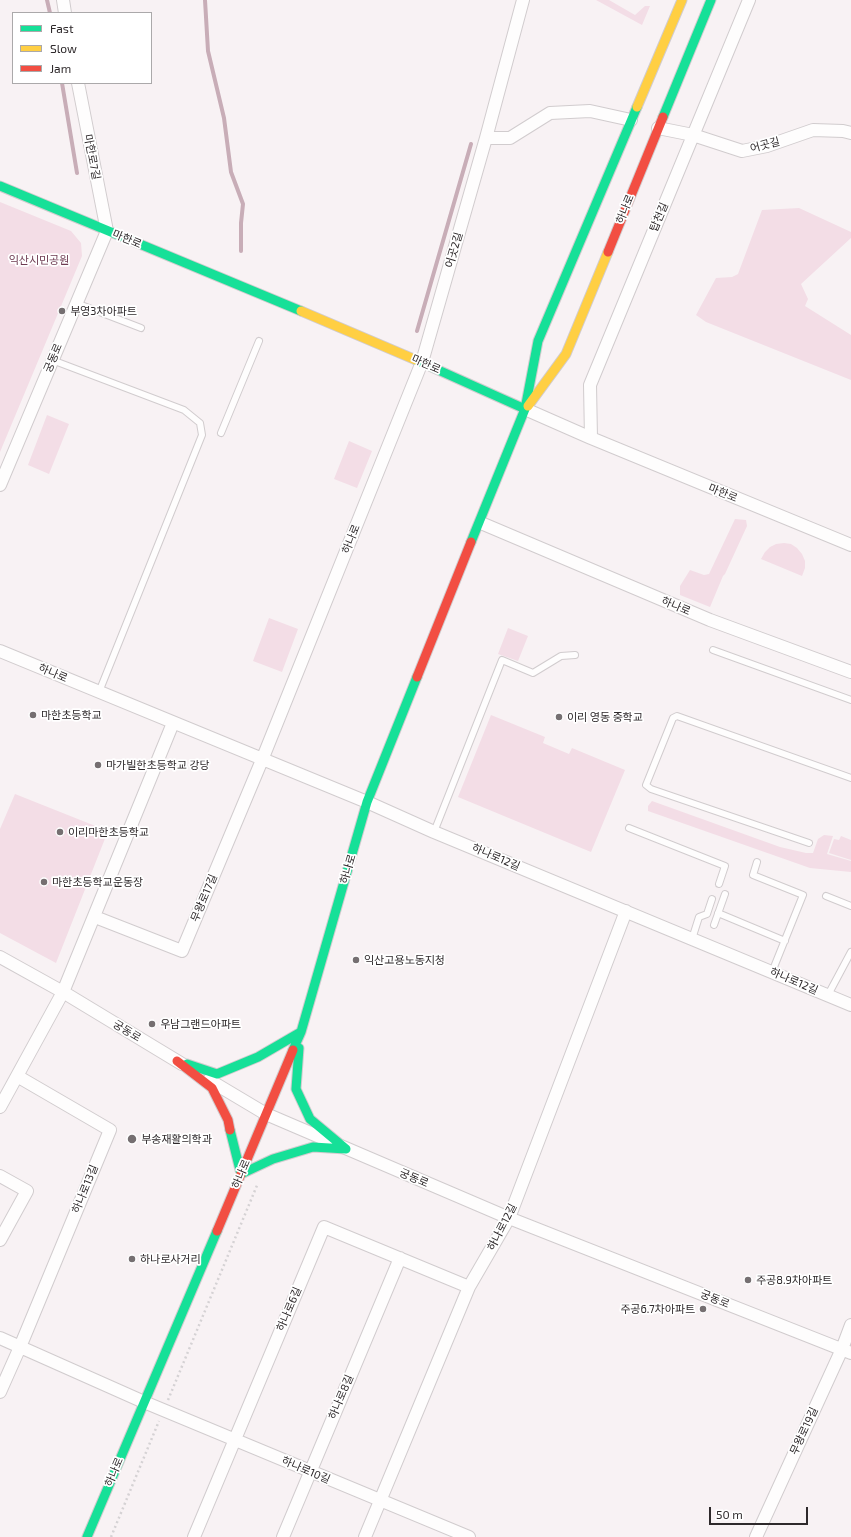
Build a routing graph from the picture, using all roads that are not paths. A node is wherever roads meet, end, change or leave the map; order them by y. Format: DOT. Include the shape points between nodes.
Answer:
graph roads {
  1 [pos="63,0"];
  2 [pos="523,0"];
  3 [pos="682,0"];
  4 [pos="711,0"];
  5 [pos="749,0"];
  6 [pos="65,12"];
  7 [pos="78,84"];
  8 [pos="632,120"];
  9 [pos="658,128"];
  10 [pos="851,133"];
  11 [pos="693,135"];
  12 [pos="486,138"];
  13 [pos="0,186"];
  14 [pos="106,231"];
  15 [pos="76,303"];
  16 [pos="141,328"];
  17 [pos="259,341"];
  18 [pos="52,360"];
  19 [pos="422,362"];
  20 [pos="525,410"];
  21 [pos="221,433"];
  22 [pos="591,438"];
  23 [pos="0,485"];
  24 [pos="481,523"];
  25 [pos="851,545"];
  26 [pos="713,650"];
  27 [pos="0,651"];
  28 [pos="575,656"];
  29 [pos="851,672"];
  30 [pos="99,692"];
  31 [pos="851,700"];
  32 [pos="173,723"];
  33 [pos="262,760"];
  34 [pos="851,778"];
  35 [pos="367,802"];
  36 [pos="629,828"];
  37 [pos="434,832"];
  38 [pos="809,843"];
  39 [pos="757,862"];
  40 [pos="719,884"];
  41 [pos="725,894"];
  42 [pos="826,896"];
  43 [pos="712,900"];
  44 [pos="851,906"];
  45 [pos="626,911"];
  46 [pos="718,913"];
  47 [pos="95,916"];
  48 [pos="714,925"];
  49 [pos="692,938"];
  50 [pos="785,940"];
  51 [pos="851,952"];
  52 [pos="0,957"];
  53 [pos="772,972"];
  54 [pos="62,992"];
  55 [pos="828,995"];
  56 [pos="851,1004"];
  57 [pos="301,1032"];
  58 [pos="177,1060"];
  59 [pos="17,1076"];
  60 [pos="0,1106"];
  61 [pos="266,1114"];
  62 [pos="346,1148"];
  63 [pos="241,1174"];
  64 [pos="0,1176"];
  65 [pos="509,1218"];
  66 [pos="0,1240"];
  67 [pos="400,1258"];
  68 [pos="469,1287"];
  69 [pos="851,1324"];
  70 [pos="0,1338"];
  71 [pos="20,1347"];
  72 [pos="846,1351"];
  73 [pos="0,1392"];
  74 [pos="144,1402"];
  75 [pos="234,1440"];
  76 [pos="310,1471"];
  77 [pos="380,1500"];
  78 [pos="87,1537"];
  79 [pos="194,1537"];
  80 [pos="283,1537"];
  81 [pos="365,1537"];
  82 [pos="469,1537"];
  83 [pos="756,1537"];
  1 -- 6 [label="street"];
  2 -- 12 [label="street, 어곳2길"];
  3 -- 8 [label="street, 하나로"];
  4 -- 9 [label="street, 하나로"];
  5 -- 11 [label="street, 탑천길"];
  7 -- 14 [label="street, 마한로7길"];
  8 -- 12 [label="street" via="590,111 550,113 510,138"];
  8 -- 20 [label="street, 하나로" via="538,341"];
  9 -- 11 [label="street, 어곳길"];
  9 -- 20 [label="street, 하나로" via="566,354"];
  10 -- 11 [label="street, 어곳길" via="813,130 767,146 742,151"];
  11 -- 22 [label="street, 탑천길" via="590,385"];
  12 -- 19 [label="street, 어곳2길"];
  13 -- 14 [label="street, 마한로"];
  14 -- 15 [label="street, 궁동로"];
  14 -- 19 [label="street, 마한로"];
  15 -- 16 [label="lane"];
  15 -- 18 [label="street, 궁동로"];
  17 -- 21 [label="lane"];
  18 -- 23 [label="street, 궁동로"];
  18 -- 30 [label="lane" via="184,410 200,422 202,435"];
  19 -- 20 [label="street, 마한로"];
  19 -- 33 [label="street, 하나로"];
  20 -- 22 [label="street, 마한로"];
  20 -- 24 [label="street, 하나로"];
  22 -- 25 [label="street, 마한로"];
  24 -- 29 [label="street, 하나로" via="710,620"];
  24 -- 35 [label="street, 하나로"];
  26 -- 31 [label="lane"];
  27 -- 30 [label="street, 하나로"];
  28 -- 37 [label="lane" via="561,656 533,673 502,660"];
  30 -- 32 [label="street, 하나로"];
  32 -- 33 [label="street, 하나로"];
  32 -- 47 [label="street"];
  33 -- 35 [label="street, 하나로"];
  33 -- 47 [label="street, 무왕로17길" via="182,951"];
  34 -- 38 [label="lane" via="677,716 673,718 646,785 651,789"];
  35 -- 37 [label="street, 하나로12길"];
  35 -- 57 [label="street, 하나로"];
  36 -- 40 [label="lane" via="725,866"];
  37 -- 45 [label="street, 하나로12길"];
  39 -- 50 [label="lane" via="752,875 803,895"];
  41 -- 46 [label="lane"];
  42 -- 44 [label="lane"];
  43 -- 49 [label="lane" via="707,914 699,917"];
  45 -- 49 [label="street, 하나로12길"];
  45 -- 65 [label="street, 하나로12길"];
  46 -- 48 [label="lane"];
  46 -- 50 [label="lane"];
  47 -- 54 [label="street"];
  49 -- 53 [label="street, 하나로12길"];
  50 -- 53 [label="lane"];
  51 -- 55 [label="lane"];
  52 -- 54 [label="street, 궁동로"];
  53 -- 55 [label="street, 하나로12길"];
  54 -- 58 [label="street, 궁동로"];
  54 -- 59 [label="street"];
  55 -- 56 [label="street, 하나로12길"];
  57 -- 58 [label="street" via="258,1057 217,1074"];
  57 -- 61 [label="street, 하나로"];
  57 -- 62 [label="street" via="296,1089 310,1119"];
  58 -- 61 [label="street, 궁동로"];
  58 -- 63 [label="street" via="212,1088 228,1120"];
  59 -- 60 [label="street"];
  59 -- 71 [label="street, 하나로13길" via="110,1130"];
  61 -- 62 [label="street, 궁동로"];
  61 -- 63 [label="street, 하나로"];
  62 -- 63 [label="street" via="313,1147 267,1161"];
  62 -- 65 [label="street, 궁동로"];
  63 -- 74 [label="street, 하나로"];
  64 -- 66 [label="street" via="27,1191"];
  65 -- 68 [label="street, 하나로12길"];
  65 -- 72 [label="street, 궁동로"];
  67 -- 68 [label="street, 하나로6길"];
  67 -- 75 [label="street, 하나로6길" via="324,1227"];
  67 -- 76 [label="street, 하나로8길"];
  68 -- 77 [label="street, 하나로12길"];
  69 -- 72 [label="street, 무왕로19길"];
  70 -- 71 [label="street"];
  71 -- 73 [label="street"];
  71 -- 74 [label="street"];
  72 -- 83 [label="street, 무왕로19길"];
  74 -- 75 [label="street, 하나로10길"];
  74 -- 78 [label="street, 하나로"];
  75 -- 76 [label="street, 하나로10길"];
  75 -- 79 [label="street, 하나로6길"];
  76 -- 77 [label="street, 하나로10길"];
  76 -- 80 [label="street, 하나로8길"];
  77 -- 81 [label="street, 하나로12길"];
  77 -- 82 [label="street, 하나로10길"];
}
